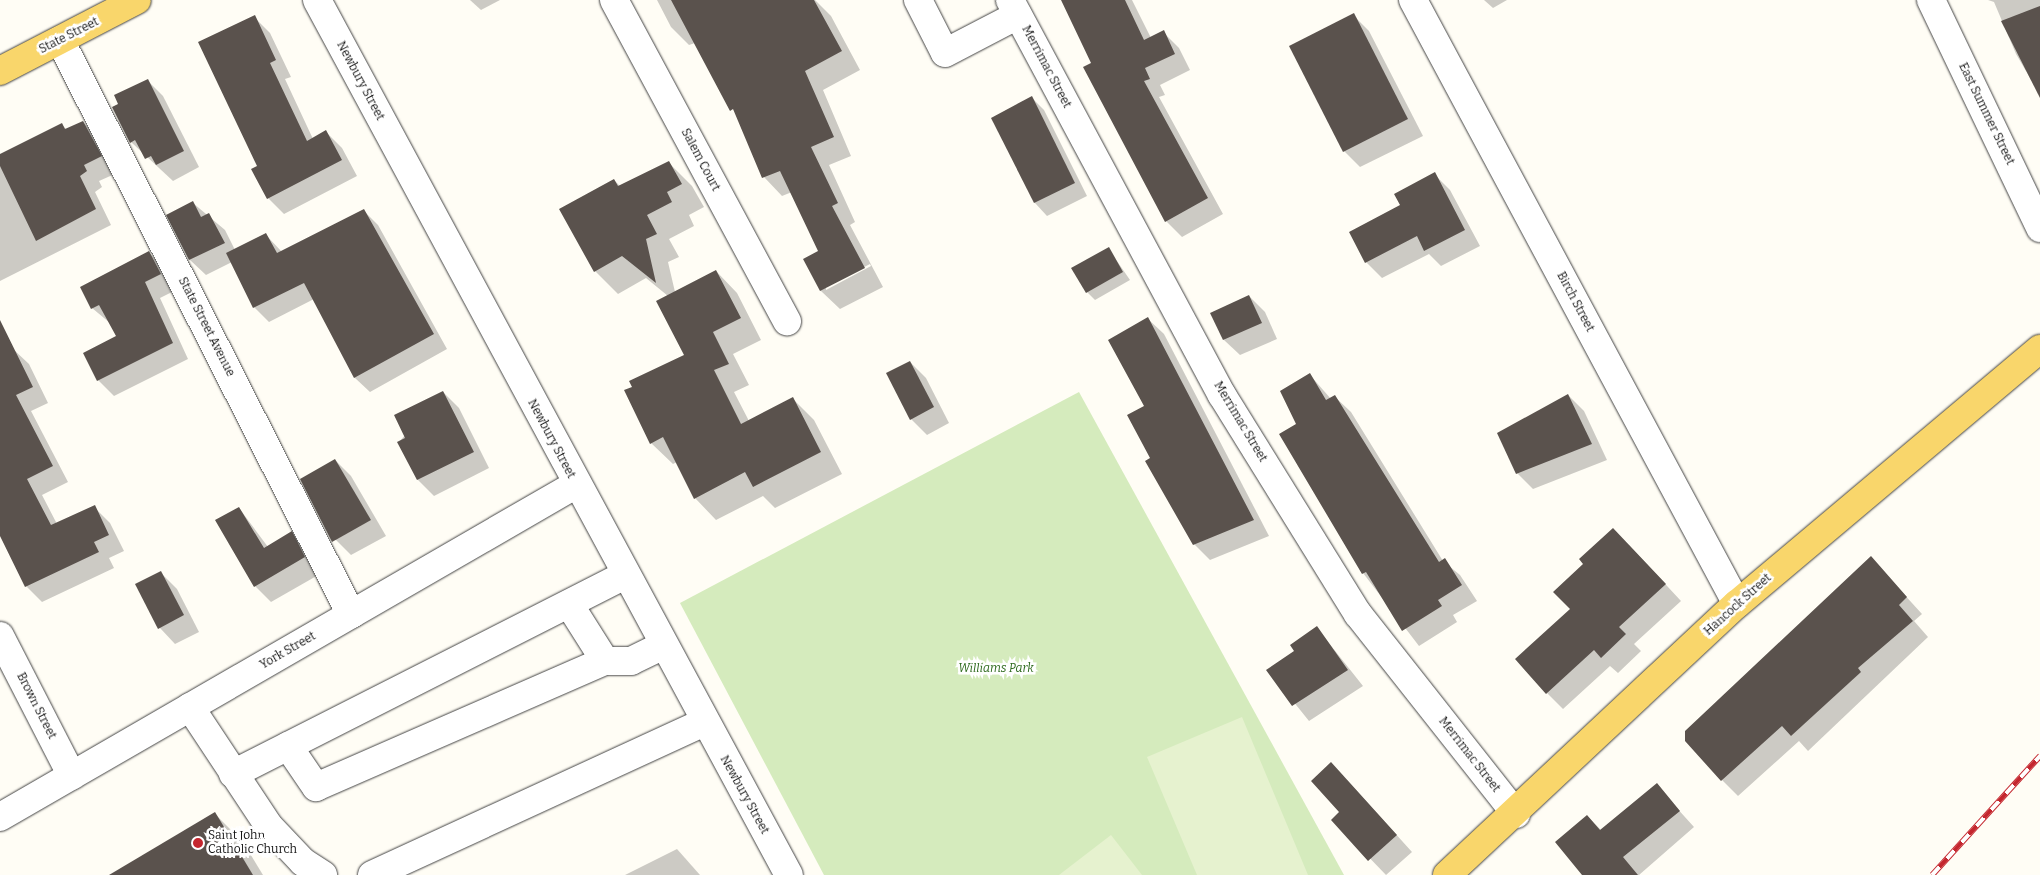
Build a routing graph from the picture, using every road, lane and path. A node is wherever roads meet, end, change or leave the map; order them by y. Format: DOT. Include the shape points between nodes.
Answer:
graph roads {
  1 [pos="137,0"];
  2 [pos="316,0"];
  3 [pos="614,0"];
  4 [pos="918,0"];
  5 [pos="1413,0"];
  6 [pos="1931,0"];
  7 [pos="1014,8"];
  8 [pos="60,40"];
  9 [pos="0,71"];
  10 [pos="2040,228"];
  11 [pos="787,321"];
  12 [pos="2040,349"];
  13 [pos="575,485"];
  14 [pos="624,576"];
  15 [pos="569,604"];
  16 [pos="1736,604"];
  17 [pos="351,614"];
  18 [pos="0,636"];
  19 [pos="662,646"];
  20 [pos="605,662"];
  21 [pos="190,707"];
  22 [pos="704,723"];
  23 [pos="288,746"];
  24 [pos="233,774"];
  25 [pos="72,776"];
  26 [pos="1516,814"];
  27 [pos="0,817"];
  28 [pos="323,875"];
  29 [pos="372,875"];
  30 [pos="789,875"];
  31 [pos="1447,875"];
  1 -- 8 [label="main road, State Street"];
  2 -- 13 [label="street, Newbury Street"];
  3 -- 11 [label="street, Salem Court"];
  4 -- 7 [label="street" via="945,53"];
  5 -- 16 [label="street, Birch Street"];
  6 -- 10 [label="street, East Summer Street"];
  7 -- 26 [label="street, Merrimac Street" via="1222,395 1358,614"];
  8 -- 9 [label="main road, State Street"];
  8 -- 17 [label="street, State Street Avenue"];
  12 -- 16 [label="main road, Hancock Street"];
  13 -- 14 [label="street, Newbury Street"];
  13 -- 17 [label="street, York Street"];
  14 -- 15 [label="street"];
  14 -- 19 [label="street, Newbury Street"];
  15 -- 20 [label="street"];
  15 -- 23 [label="street"];
  16 -- 26 [label="main road, Hancock Street"];
  17 -- 21 [label="street, York Street"];
  18 -- 25 [label="street, Brown Street"];
  19 -- 20 [label="street" via="631,662"];
  19 -- 22 [label="street, Newbury Street"];
  20 -- 23 [label="street" via="316,787"];
  21 -- 24 [label="street"];
  21 -- 25 [label="street, York Street"];
  22 -- 29 [label="street"];
  22 -- 30 [label="street, Newbury Street"];
  23 -- 24 [label="street"];
  24 -- 28 [label="street" via="268,826 303,862"];
  25 -- 27 [label="street, York Street"];
  26 -- 31 [label="main road, Hancock Street"];
}
